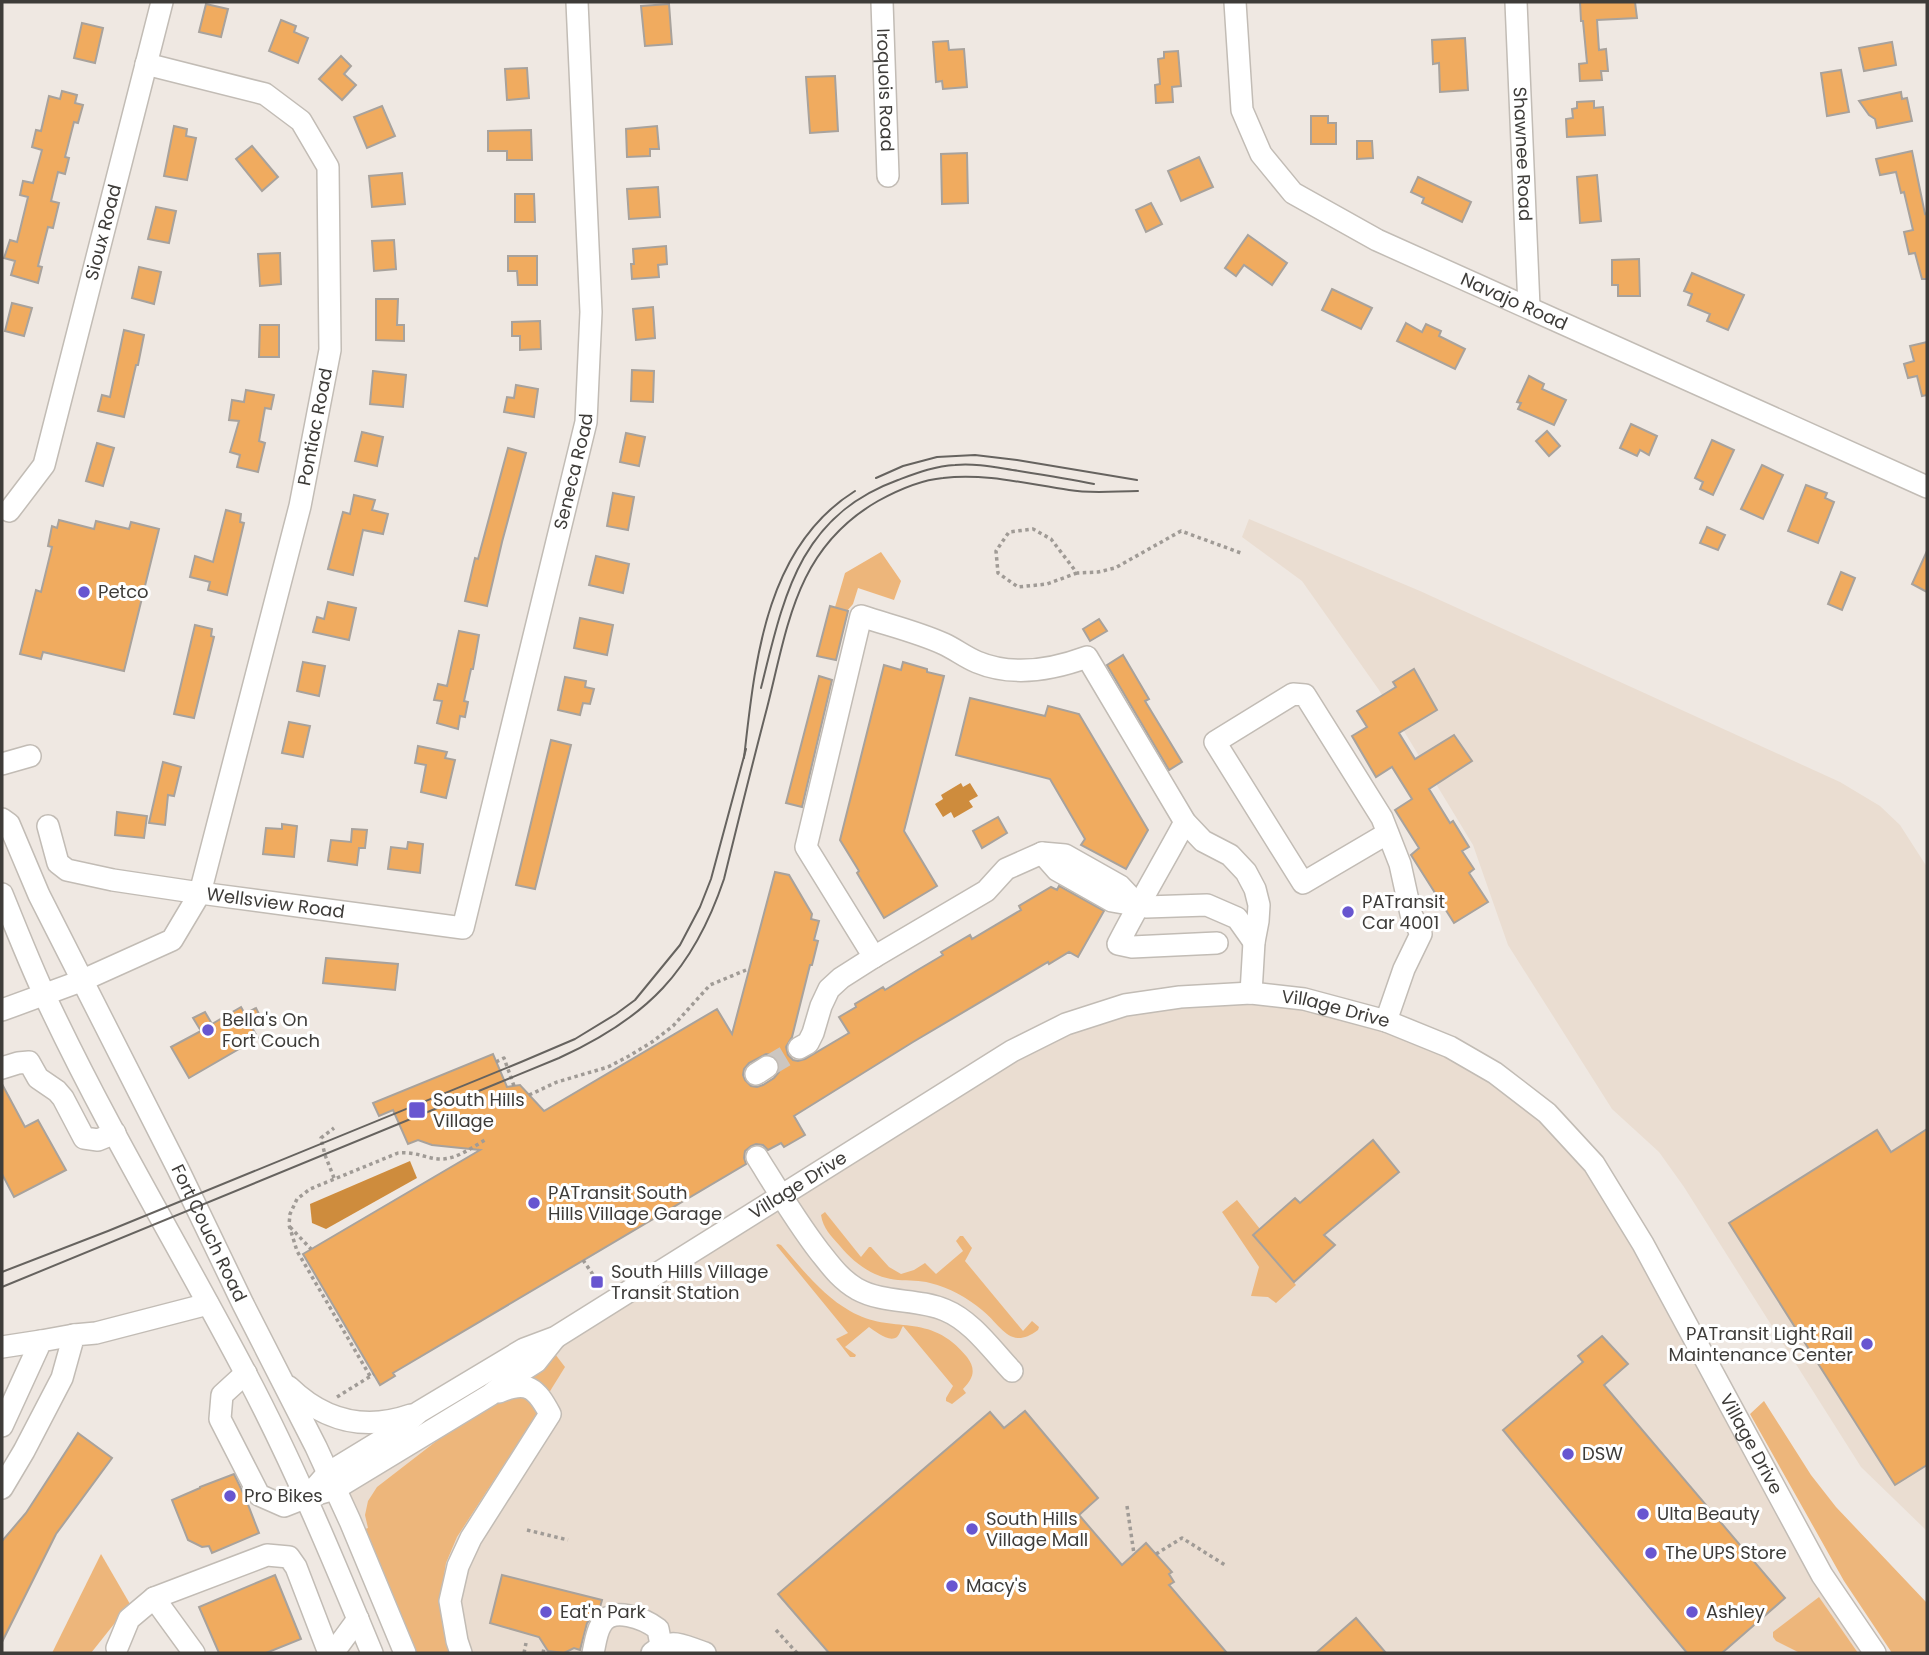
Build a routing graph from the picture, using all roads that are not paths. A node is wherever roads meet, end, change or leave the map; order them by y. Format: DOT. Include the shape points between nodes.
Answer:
graph roads {
  1 [pos="162,2"];
  2 [pos="578,2"];
  3 [pos="882,2"];
  4 [pos="1236,2"];
  5 [pos="1516,2"];
  6 [pos="146,64"];
  7 [pos="888,176"];
  8 [pos="1529,307"];
  9 [pos="1927,487"];
  10 [pos="9,511"];
  11 [pos="30,756"];
  12 [pos="2,764"];
  13 [pos="2,819"];
  14 [pos="1185,822"];
  15 [pos="48,826"];
  16 [pos="1388,833"];
  17 [pos="200,893"];
  18 [pos="2,894"];
  19 [pos="1138,905"];
  20 [pos="463,928"];
  21 [pos="1254,942"];
  22 [pos="1217,943"];
  23 [pos="874,957"];
  24 [pos="81,981"];
  25 [pos="1251,993"];
  26 [pos="45,996"];
  27 [pos="2,1010"];
  28 [pos="1385,1021"];
  29 [pos="799,1048"];
  30 [pos="2,1068"];
  31 [pos="115,1133"];
  32 [pos="757,1157"];
  33 [pos="781,1197"];
  34 [pos="208,1304"];
  35 [pos="74,1335"];
  36 [pos="556,1337"];
  37 [pos="41,1341"];
  38 [pos="2,1348"];
  39 [pos="1012,1371"];
  40 [pos="246,1374"];
  41 [pos="282,1380"];
  42 [pos="490,1395"];
  43 [pos="419,1412"];
  44 [pos="2,1426"];
  45 [pos="332,1481"];
  46 [pos="2,1488"];
  47 [pos="307,1497"];
  48 [pos="154,1598"];
  49 [pos="358,1619"];
  50 [pos="657,1649"];
  51 [pos="116,1651"];
  52 [pos="194,1653"];
  53 [pos="331,1653"];
  54 [pos="372,1653"];
  55 [pos="405,1653"];
  56 [pos="461,1653"];
  57 [pos="593,1653"];
  58 [pos="705,1653"];
  59 [pos="1875,1653"];
  1 -- 6 [label="street, Sioux Road"];
  2 -- 20 [label="street, Seneca Road" via="591,312 586,422"];
  3 -- 7 [label="street, Iroquois Road"];
  4 -- 8 [label="street, Navajo Road" via="1242,110 1261,154 1293,193 1377,240"];
  5 -- 8 [label="street, Shawnee Road"];
  6 -- 10 [label="street, Sioux Road" via="44,465"];
  6 -- 17 [label="street, Pontiac Road" via="265,94 301,121 328,167 330,350 300,506"];
  8 -- 9 [label="street, Navajo Road"];
  11 -- 12 [label="street"];
  13 -- 24 [label="street, Fort Couch Road" via="9,824"];
  14 -- 19 [label="street"];
  14 -- 21 [label="street" via="1246,872 1259,905"];
  14 -- 23 [label="street" via="1087,657 1062,667 1001,670 944,644 861,616 806,847"];
  15 -- 17 [label="street" via="58,863 67,870"];
  16 -- 16 [label="street" via="1303,883 1215,742 1293,694 1305,695"];
  16 -- 28 [label="street" via="1421,934"];
  17 -- 20 [label="street, Wellsview Road"];
  17 -- 24 [label="street, Wellsview Road" via="172,940"];
  18 -- 26 [label="street, Fort Couch Road"];
  19 -- 21 [label="street" via="1207,905 1237,918"];
  19 -- 22 [label="street" via="1118,944"];
  19 -- 23 [label="street" via="1120,886 1065,855 1042,853 1006,869 986,891"];
  21 -- 25 [label="street"];
  23 -- 29 [label="street" via="829,989 813,1033"];
  24 -- 26 [label="street, Wellsview Road"];
  24 -- 41 [label="street, Fort Couch Road"];
  25 -- 28 [label="street, Village Drive" via="1304,999"];
  25 -- 33 [label="street, Village Drive" via="1125,1005 1066,1024 1000,1059"];
  26 -- 27 [label="street, Wellsview Road"];
  26 -- 31 [label="street, Fort Couch Road"];
  28 -- 59 [label="street, Village Drive" via="1450,1047 1495,1073 1547,1113 1594,1164 1643,1244 1822,1574"];
  30 -- 31 [label="street" via="29,1062 38,1078 63,1098 83,1138 98,1140"];
  31 -- 34 [label="street, Fort Couch Road"];
  32 -- 33 [label="street"];
  33 -- 36 [label="street, Village Drive"];
  33 -- 39 [label="street" via="838,1275 858,1290 884,1299 945,1309 966,1322"];
  34 -- 35 [label="street"];
  34 -- 40 [label="street, Fort Couch Road"];
  35 -- 37 [label="street"];
  35 -- 46 [label="street" via="62,1378"];
  36 -- 42 [label="street, Village Drive" via="536,1362"];
  36 -- 43 [label="street, Village Drive" via="524,1349"];
  37 -- 38 [label="street"];
  37 -- 44 [label="street"];
  40 -- 47 [label="street, Fort Couch Road"];
  40 -- 47 [label="street, Village Drive" via="222,1395 220,1419 259,1495 284,1506"];
  41 -- 43 [label="street" via="311,1405 349,1421 384,1423"];
  41 -- 45 [label="street, Fort Couch Road"];
  42 -- 45 [label="street, Village Drive"];
  42 -- 56 [label="street" via="517,1386 531,1388 550,1414 458,1566 450,1601"];
  43 -- 45 [label="street, Village Drive"];
  45 -- 47 [label="street, Village Drive"];
  45 -- 55 [label="street, Fort Couch Road"];
  47 -- 49 [label="street, Fort Couch Road"];
  48 -- 51 [label="street" via="129,1619"];
  48 -- 52 [label="street"];
  48 -- 53 [label="street" via="267,1555 289,1558"];
  49 -- 53 [label="street"];
  49 -- 54 [label="street, Fort Couch Road"];
  50 -- 57 [label="street" via="658,1629 620,1615 601,1624"];
  50 -- 58 [label="street" via="674,1643"];
}
